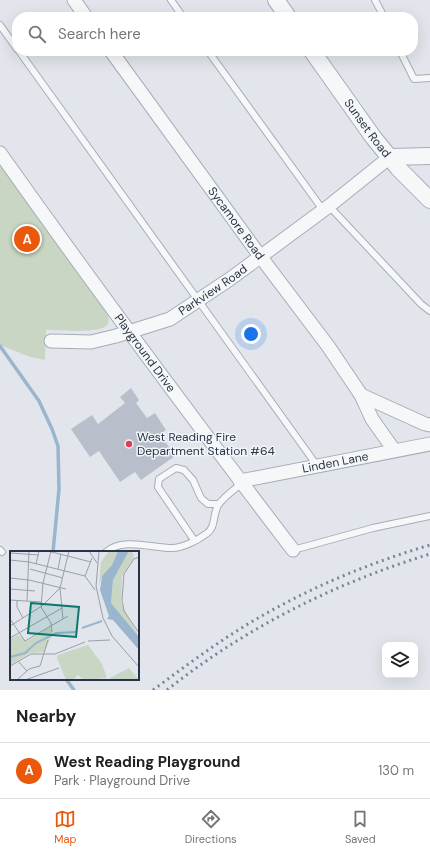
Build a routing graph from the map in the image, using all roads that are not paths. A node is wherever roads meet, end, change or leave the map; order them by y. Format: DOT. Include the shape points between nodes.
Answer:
graph roads {
  1 [pos="74,0"];
  2 [pos="171,0"];
  3 [pos="276,0"];
  4 [pos="375,0"];
  5 [pos="381,0"];
  6 [pos="82,12"];
  7 [pos="179,12"];
  8 [pos="284,12"];
  9 [pos="381,12"];
  10 [pos="382,12"];
  11 [pos="0,25"];
  12 [pos="12,42"];
  13 [pos="22,56"];
  14 [pos="115,56"];
  15 [pos="212,56"];
  16 [pos="316,56"];
  17 [pos="402,56"];
  18 [pos="430,78"];
  19 [pos="0,153"];
  20 [pos="430,156"];
  21 [pos="390,157"];
  22 [pos="430,200"];
  23 [pos="326,208"];
  24 [pos="260,256"];
  25 [pos="198,300"];
  26 [pos="430,311"];
  27 [pos="130,332"];
  28 [pos="51,341"];
  29 [pos="361,395"];
  30 [pos="430,425"];
  31 [pos="430,444"];
  32 [pos="394,450"];
  33 [pos="318,466"];
  34 [pos="241,482"];
  35 [pos="219,504"];
  36 [pos="430,516"];
  37 [pos="194,540"];
  38 [pos="293,550"];
  39 [pos="108,551"];
  1 -- 6 [label="street"];
  2 -- 7 [label="lane"];
  3 -- 8 [label="street"];
  4 -- 9 [label="lane"];
  5 -- 10 [label="lane"];
  11 -- 12 [label="lane"];
  13 -- 25 [label="lane"];
  14 -- 24 [label="street, Sycamore Road"];
  15 -- 23 [label="lane"];
  16 -- 21 [label="street, Sunset Road"];
  17 -- 18 [label="lane" via="414,79"];
  19 -- 27 [label="street, Playground Drive"];
  20 -- 21 [label="street"];
  21 -- 22 [label="street, Sunset Road"];
  21 -- 23 [label="street, Parkview Road"];
  23 -- 24 [label="street, Parkview Road"];
  23 -- 26 [label="lane"];
  24 -- 25 [label="street, Parkview Road"];
  24 -- 29 [label="street, Sycamore Road" via="328,346"];
  25 -- 27 [label="street, Parkview Road" via="170,319"];
  25 -- 33 [label="lane"];
  27 -- 28 [label="street, Parkview Road" via="91,342"];
  27 -- 34 [label="street, Playground Drive"];
  29 -- 30 [label="street"];
  29 -- 32 [label="street, Sycamore Road" via="372,419"];
  31 -- 32 [label="street, Linden Lane"];
  32 -- 33 [label="street, Linden Lane"];
  33 -- 34 [label="street, Linden Lane"];
  34 -- 35 [label="lane"];
  34 -- 38 [label="street, Playground Drive"];
  35 -- 37 [label="lane" via="213,527"];
  35 -- 37 [label="lane" via="208,504 201,498 193,480 184,470 176,468 158,479 158,487"];
  36 -- 38 [label="lane" via="372,528"];
  37 -- 39 [label="lane" via="172,548 119,545"];
}
